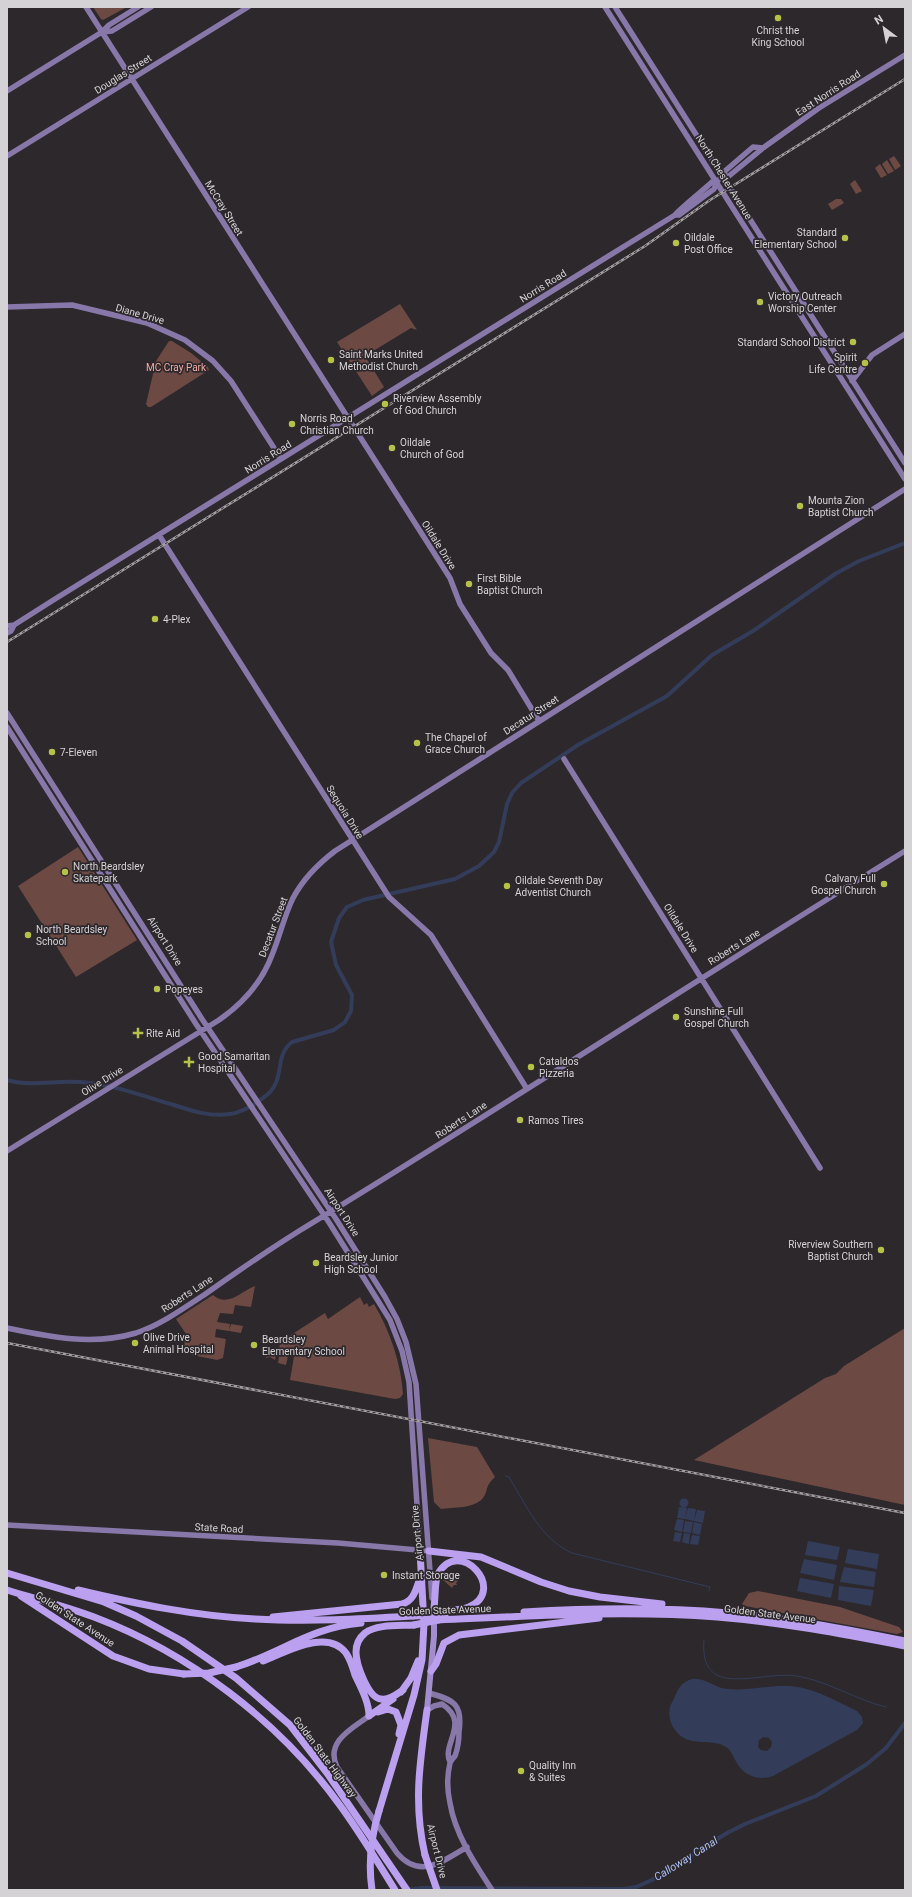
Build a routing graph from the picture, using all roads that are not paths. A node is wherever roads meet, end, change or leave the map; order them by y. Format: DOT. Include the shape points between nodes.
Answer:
graph roads {
  1 [pos="86,7"];
  2 [pos="138,7"];
  3 [pos="151,7"];
  4 [pos="248,7"];
  5 [pos="605,7"];
  6 [pos="615,7"];
  7 [pos="102,32"];
  8 [pos="905,55"];
  9 [pos="132,79"];
  10 [pos="653,82"];
  11 [pos="668,90"];
  12 [pos="7,91"];
  13 [pos="7,156"];
  14 [pos="724,176"];
  15 [pos="717,182"];
  16 [pos="7,307"];
  17 [pos="905,334"];
  18 [pos="852,381"];
  19 [pos="347,418"];
  20 [pos="876,434"];
  21 [pos="893,444"];
  22 [pos="281,459"];
  23 [pos="905,463"];
  24 [pos="905,479"];
  25 [pos="905,489"];
  26 [pos="159,535"];
  27 [pos="14,625"];
  28 [pos="7,626"];
  29 [pos="7,633"];
  30 [pos="7,713"];
  31 [pos="539,721"];
  32 [pos="7,727"];
  33 [pos="564,759"];
  34 [pos="352,839"];
  35 [pos="905,851"];
  36 [pos="701,978"];
  37 [pos="207,1027"];
  38 [pos="200,1031"];
  39 [pos="527,1089"];
  40 [pos="7,1151"];
  41 [pos="820,1168"];
  42 [pos="331,1212"];
  43 [pos="324,1216"];
  44 [pos="7,1328"];
  45 [pos="7,1524"];
  46 [pos="420,1550"];
  47 [pos="429,1551"];
  48 [pos="7,1573"];
  49 [pos="421,1574"];
  50 [pos="18,1576"];
  51 [pos="11,1591"];
  52 [pos="702,1611"];
  53 [pos="434,1614"];
  54 [pos="634,1614"];
  55 [pos="443,1616"];
  56 [pos="254,1619"];
  57 [pos="414,1620"];
  58 [pos="424,1640"];
  59 [pos="905,1641"];
  60 [pos="905,1646"];
  61 [pos="236,1668"];
  62 [pos="431,1671"];
  63 [pos="403,1690"];
  64 [pos="429,1693"];
  65 [pos="427,1710"];
  66 [pos="369,1716"];
  67 [pos="450,1762"];
  68 [pos="393,1766"];
  69 [pos="466,1847"];
  70 [pos="372,1890"];
  71 [pos="395,1890"];
  72 [pos="407,1890"];
  73 [pos="437,1890"];
  74 [pos="492,1890"];
  1 -- 7 [label="main road, McCray Street"];
  2 -- 7 [label="main road"];
  3 -- 7 [label="main road" via="112,31"];
  4 -- 9 [label="main road, Douglas Street"];
  5 -- 10 [label="main road, North Chester Avenue"];
  6 -- 11 [label="main road, North Chester Avenue"];
  7 -- 9 [label="main road, McCray Street"];
  7 -- 12 [label="main road"];
  8 -- 14 [label="main road, East Norris Road" via="819,108 729,176"];
  9 -- 13 [label="main road, Douglas Street"];
  9 -- 19 [label="main road, McCray Street"];
  10 -- 11 [label="main road" via="664,91"];
  10 -- 15 [label="main road, North Chester Avenue"];
  11 -- 14 [label="main road, North Chester Avenue"];
  14 -- 15 [label="main road, East Norris Road"];
  14 -- 18 [label="main road, North Chester Avenue"];
  15 -- 19 [label="main road, Norris Road" via="714,189 679,215"];
  15 -- 20 [label="main road, North Chester Avenue"];
  16 -- 22 [label="main road, Diane Drive" via="72,305 147,323 185,340 213,361 231,381"];
  17 -- 18 [label="main road" via="872,354"];
  18 -- 21 [label="main road, North Chester Avenue"];
  19 -- 22 [label="main road, Norris Road"];
  19 -- 31 [label="main road, Oildale Drive" via="453,584 459,602 485,644 504,664"];
  20 -- 21 [label="main road"];
  20 -- 24 [label="main road, North Chester Avenue"];
  21 -- 23 [label="main road, North Chester Avenue"];
  22 -- 26 [label="main road, Norris Road"];
  25 -- 31 [label="main road, Decatur Street"];
  26 -- 27 [label="main road, Norris Road"];
  26 -- 34 [label="main road, Sequoia Drive"];
  27 -- 28 [label="main road, Norris Road"];
  27 -- 29 [label="main road, Norris Road"];
  30 -- 37 [label="main road, Airport Drive"];
  31 -- 34 [label="main road, Decatur Street"];
  32 -- 38 [label="main road, Airport Drive"];
  33 -- 36 [label="main road, Oildale Drive"];
  34 -- 37 [label="main road, Decatur Street" via="317,866 298,889 287,911 270,962 252,991 236,1007"];
  34 -- 39 [label="main road, Sequoia Drive" via="389,898 431,935"];
  35 -- 36 [label="main road, Roberts Lane"];
  36 -- 39 [label="main road, Roberts Lane"];
  36 -- 41 [label="main road, Oildale Drive"];
  37 -- 38 [label="main road, Olive Drive"];
  37 -- 42 [label="main road, Airport Drive"];
  38 -- 40 [label="main road, Olive Drive"];
  38 -- 43 [label="main road, Airport Drive"];
  39 -- 42 [label="main road, Roberts Lane"];
  42 -- 43 [label="main road, Roberts Lane"];
  42 -- 47 [label="main road, Airport Drive" via="390,1305 410,1354 417,1391"];
  43 -- 44 [label="main road, Roberts Lane" via="171,1317 144,1330 100,1340 77,1340"];
  43 -- 46 [label="main road, Airport Drive" via="382,1306 402,1351 409,1387"];
  45 -- 46 [label="main road, State Road"];
  46 -- 47 [label="main road, State Road"];
  46 -- 49 [label="highway, Airport Drive"];
  47 -- 52 [label="highway" via="481,1557 541,1582 583,1594"];
  47 -- 53 [label="main road, Airport Drive"];
  48 -- 50 [label="highway, Golden State Highway"];
  49 -- 56 [label="highway" via="413,1596 406,1603"];
  49 -- 58 [label="highway, Airport Drive"];
  50 -- 56 [label="highway, Golden State Avenue" via="166,1609"];
  50 -- 72 [label="highway, Golden State Highway" via="104,1602 136,1616 182,1641 236,1678 290,1725 327,1773"];
  51 -- 61 [label="highway, Golden State Avenue, bridge" via="113,1656 148,1669 184,1674"];
  51 -- 71 [label="highway, Golden State Highway, bridge" via="110,1624 172,1655 214,1683 285,1742 339,1804"];
  52 -- 55 [label="highway, Golden State Avenue" via="613,1608"];
  52 -- 59 [label="highway, Golden State Avenue" via="792,1620"];
  53 -- 55 [label="highway" via="436,1580 442,1569 457,1562 473,1565 483,1581 479,1599 465,1608"];
  53 -- 62 [label="main road, Airport Drive"];
  54 -- 55 [label="highway, Golden State Avenue"];
  54 -- 60 [label="highway, Golden State Avenue" via="756,1621"];
  54 -- 62 [label="highway" via="459,1635 444,1643"];
  55 -- 57 [label="highway, Golden State Avenue, bridge"];
  56 -- 57 [label="highway, Golden State Avenue"];
  57 -- 61 [label="highway, Golden State Avenue" via="328,1628"];
  57 -- 63 [label="highway" via="373,1629 362,1636 356,1646 357,1662 371,1694 383,1700"];
  58 -- 63 [label="highway" via="414,1674"];
  58 -- 68 [label="highway, Airport Drive" via="414,1695"];
  61 -- 66 [label="highway" via="316,1642 332,1643 343,1650 349,1658"];
  62 -- 64 [label="main road, Airport Drive"];
  63 -- 66 [label="highway"];
  64 -- 65 [label="main road, Airport Drive"];
  64 -- 67 [label="main road" via="448,1698 460,1712 461,1722 455,1756"];
  65 -- 67 [label="main road" via="442,1704 452,1713 455,1727 448,1757"];
  65 -- 73 [label="highway, Airport Drive, bridge" via="417,1795 425,1855"];
  66 -- 68 [label="highway" via="388,1709 394,1710 398,1715 400,1728"];
  66 -- 69 [label="main road" via="339,1739 334,1758 337,1767 397,1853 409,1864 421,1867 438,1864"];
  67 -- 69 [label="main road" via="450,1804"];
  68 -- 70 [label="highway, Airport Drive, bridge" via="371,1848"];
  69 -- 74 [label="main road"];
}
